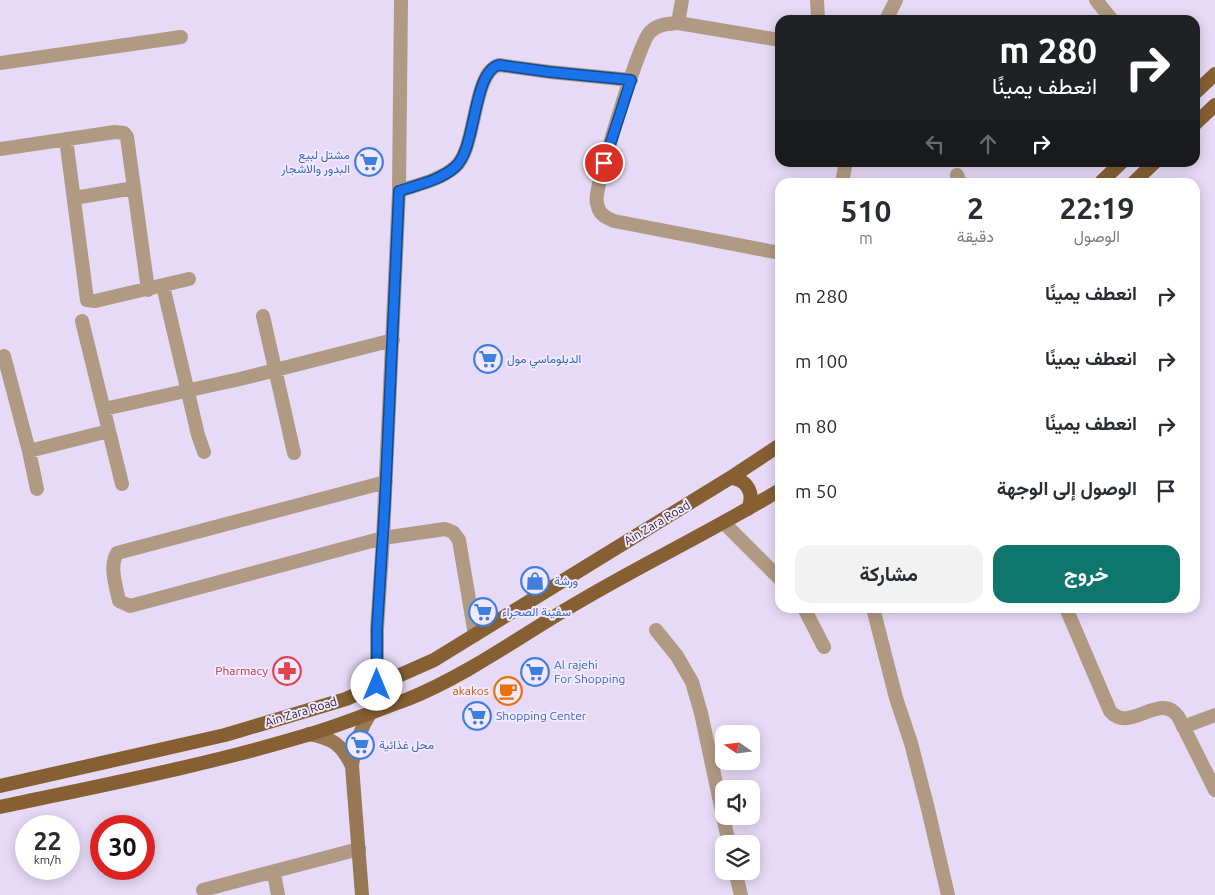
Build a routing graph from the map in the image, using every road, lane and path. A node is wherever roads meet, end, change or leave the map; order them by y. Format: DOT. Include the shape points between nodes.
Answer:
graph roads {
  1 [pos="401,0"];
  2 [pos="682,0"];
  3 [pos="817,0"];
  4 [pos="896,0"];
  5 [pos="1096,0"];
  6 [pos="818,15"];
  7 [pos="888,15"];
  8 [pos="1108,15"];
  9 [pos="678,23"];
  10 [pos="181,36"];
  11 [pos="775,39"];
  12 [pos="0,63"];
  13 [pos="1215,74"];
  14 [pos="631,80"];
  15 [pos="1200,88"];
  16 [pos="1215,105"];
  17 [pos="1200,119"];
  18 [pos="66,139"];
  19 [pos="0,149"];
  20 [pos="1117,167"];
  21 [pos="1150,167"];
  22 [pos="1105,178"];
  23 [pos="1138,178"];
  24 [pos="134,188"];
  25 [pos="399,191"];
  26 [pos="74,198"];
  27 [pos="775,252"];
  28 [pos="189,279"];
  29 [pos="163,286"];
  30 [pos="148,290"];
  31 [pos="263,316"];
  32 [pos="82,321"];
  33 [pos="393,340"];
  34 [pos="4,356"];
  35 [pos="275,371"];
  36 [pos="188,391"];
  37 [pos="104,409"];
  38 [pos="109,431"];
  39 [pos="775,448"];
  40 [pos="29,451"];
  41 [pos="204,452"];
  42 [pos="294,453"];
  43 [pos="730,478"];
  44 [pos="386,482"];
  45 [pos="122,484"];
  46 [pos="37,489"];
  47 [pos="775,493"];
  48 [pos="748,509"];
  49 [pos="724,523"];
  50 [pos="383,538"];
  51 [pos="775,574"];
  52 [pos="807,613"];
  53 [pos="874,613"];
  54 [pos="1068,613"];
  55 [pos="656,630"];
  56 [pos="475,635"];
  57 [pos="824,646"];
  58 [pos="377,685"];
  59 [pos="371,712"];
  60 [pos="1215,715"];
  61 [pos="1183,728"];
  62 [pos="310,734"];
  63 [pos="352,766"];
  64 [pos="0,786"];
  65 [pos="1215,790"];
  66 [pos="0,807"];
  67 [pos="727,835"];
  68 [pos="360,849"];
  69 [pos="274,872"];
  70 [pos="737,880"];
  71 [pos="203,890"];
  72 [pos="278,895"];
  73 [pos="362,895"];
  74 [pos="741,895"];
  75 [pos="948,895"];
  1 -- 25 [label="street"];
  2 -- 9 [label="street"];
  3 -- 6 [label="street"];
  4 -- 7 [label="street"];
  5 -- 8 [label="street"];
  9 -- 11 [label="street"];
  9 -- 14 [label="street" via="666,24 649,32"];
  10 -- 12 [label="street"];
  13 -- 15 [label="main road"];
  14 -- 25 [label="street" via="499,65 493,67 486,77 466,147 456,167"];
  14 -- 27 [label="street" via="604,163 597,196 602,216 614,222"];
  16 -- 17 [label="main road"];
  18 -- 19 [label="street"];
  18 -- 24 [label="street" via="124,133"];
  18 -- 26 [label="street"];
  20 -- 22 [label="main road"];
  21 -- 23 [label="main road"];
  24 -- 26 [label="street"];
  24 -- 30 [label="street"];
  25 -- 33 [label="street"];
  26 -- 30 [label="street" via="87,300"];
  28 -- 29 [label="street"];
  29 -- 30 [label="street"];
  29 -- 36 [label="street"];
  31 -- 35 [label="street"];
  32 -- 37 [label="street"];
  33 -- 35 [label="street"];
  33 -- 44 [label="street"];
  34 -- 40 [label="street"];
  35 -- 36 [label="street"];
  35 -- 42 [label="street"];
  36 -- 37 [label="street"];
  36 -- 41 [label="street"];
  37 -- 38 [label="street"];
  38 -- 40 [label="street"];
  38 -- 45 [label="street"];
  39 -- 43 [label="main road, Ain Zara Road"];
  40 -- 46 [label="street"];
  43 -- 48 [label="main road" via="740,480 748,488 751,498"];
  43 -- 56 [label="main road, Ain Zara Road"];
  44 -- 50 [label="street"];
  44 -- 50 [label="street" via="116,553 113,570 119,600 130,606"];
  47 -- 48 [label="main road, Ain Zara Road"];
  48 -- 49 [label="main road, Ain Zara Road"];
  49 -- 51 [label="street"];
  49 -- 59 [label="main road, Ain Zara Road" via="583,599 438,685"];
  50 -- 56 [label="street" via="441,529 456,536"];
  50 -- 58 [label="street"];
  52 -- 57 [label="street"];
  53 -- 75 [label="street" via="926,799"];
  54 -- 61 [label="street" via="1113,716 1129,719 1166,708 1176,714"];
  55 -- 67 [label="street" via="692,682"];
  56 -- 58 [label="main road, Ain Zara Road" via="434,660"];
  58 -- 64 [label="main road, Ain Zara Road" via="346,698 225,735"];
  59 -- 62 [label="main road, Ain Zara Road"];
  59 -- 63 [label="main road" via="360,732"];
  60 -- 61 [label="street"];
  61 -- 65 [label="street"];
  62 -- 63 [label="main road" via="324,736 336,743"];
  62 -- 66 [label="main road, Ain Zara Road" via="218,759"];
  63 -- 68 [label="main road"];
  68 -- 69 [label="street"];
  68 -- 73 [label="main road"];
  69 -- 71 [label="street"];
  69 -- 72 [label="street"];
  70 -- 74 [label="street"];
}
